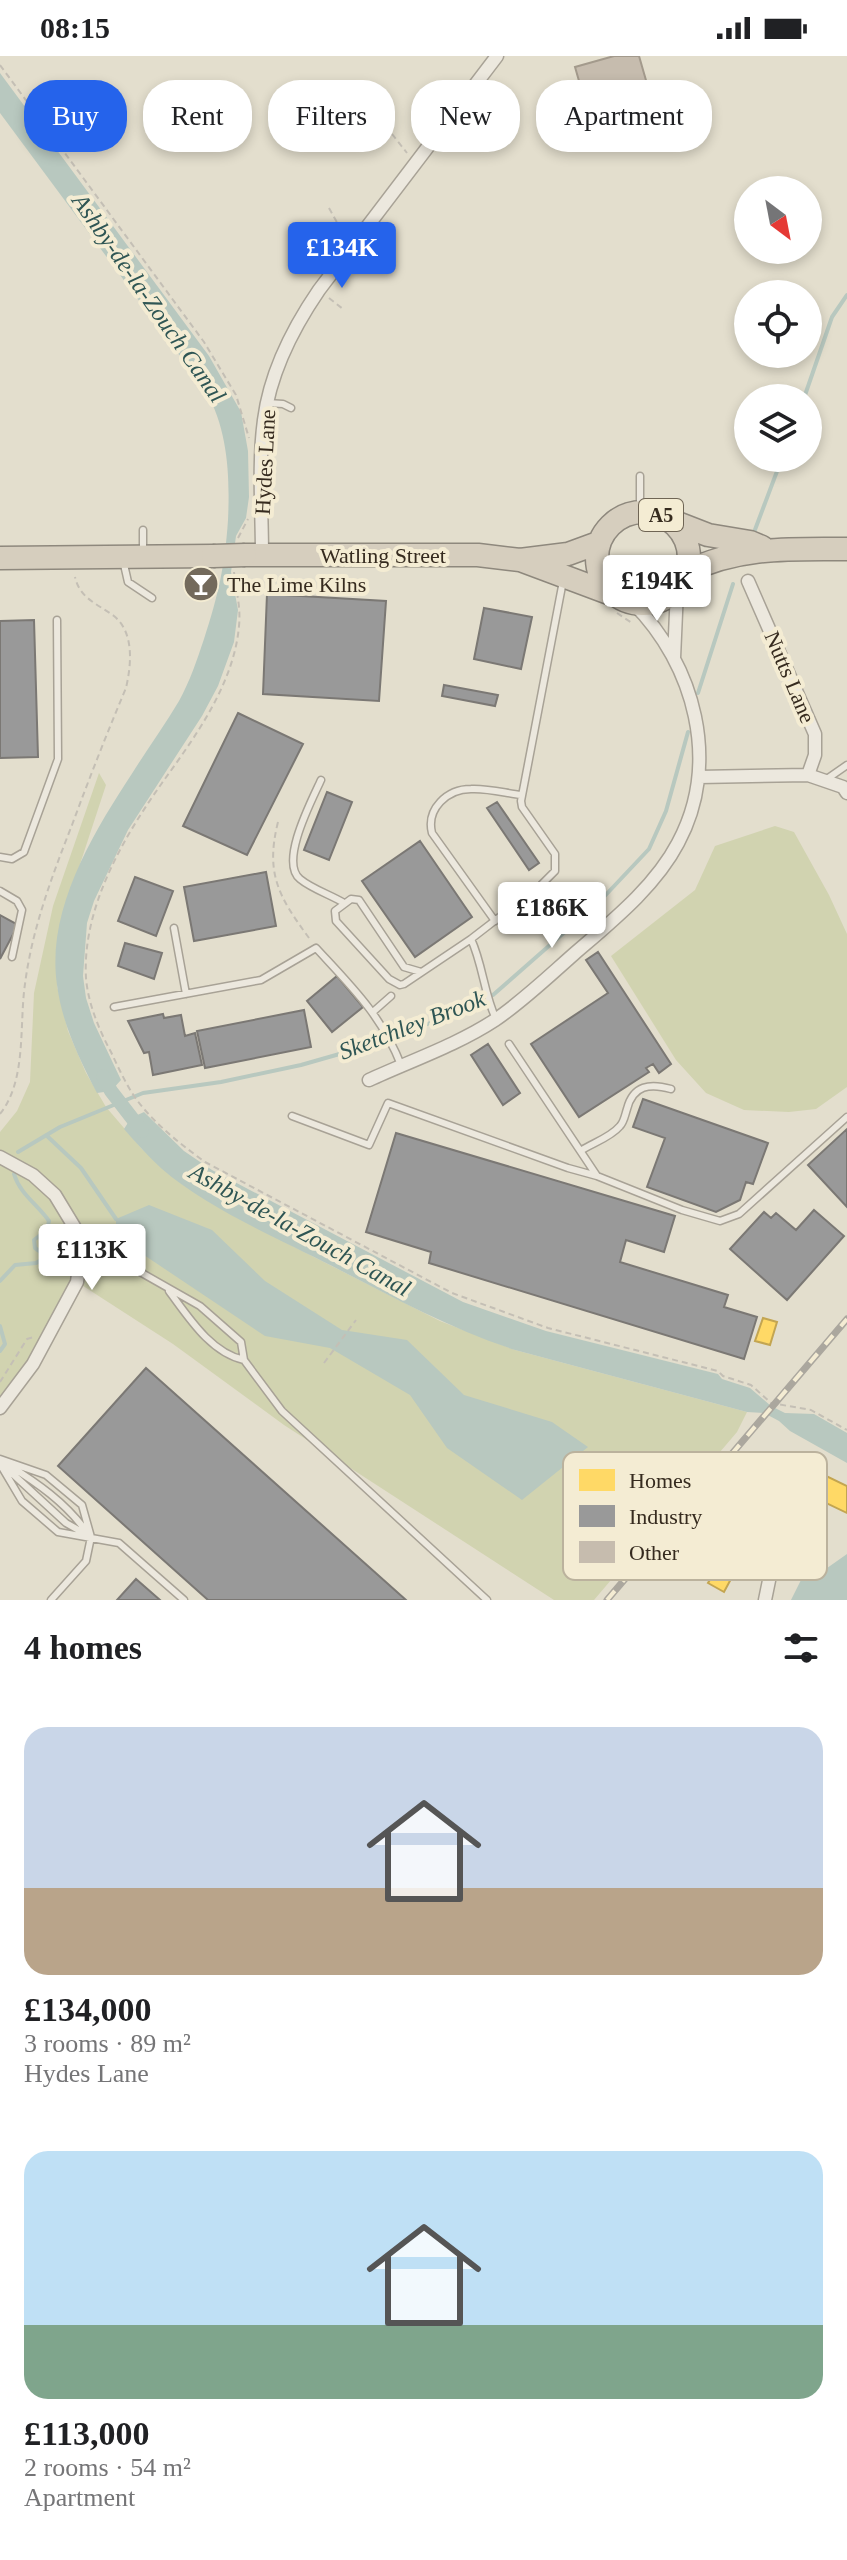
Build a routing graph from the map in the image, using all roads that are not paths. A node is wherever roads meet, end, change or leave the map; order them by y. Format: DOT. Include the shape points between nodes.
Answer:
graph roads {
  1 [pos="497,56"];
  2 [pos="267,403"];
  3 [pos="291,408"];
  4 [pos="640,476"];
  5 [pos="640,511"];
  6 [pos="671,521"];
  7 [pos="143,530"];
  8 [pos="598,543"];
  9 [pos="847,549"];
  10 [pos="768,550"];
  11 [pos="132,556"];
  12 [pos="0,558"];
  13 [pos="243,560"];
  14 [pos="520,560"];
  15 [pos="563,577"];
  16 [pos="682,581"];
  17 [pos="748,581"];
  18 [pos="152,598"];
  19 [pos="624,600"];
  20 [pos="57,620"];
  21 [pos="674,658"];
  22 [pos="847,765"];
  23 [pos="808,775"];
  24 [pos="699,777"];
  25 [pos="321,780"];
  26 [pos="824,781"];
  27 [pos="847,793"];
  28 [pos="521,795"];
  29 [pos="0,857"];
  30 [pos="0,891"];
  31 [pos="344,903"];
  32 [pos="495,921"];
  33 [pos="174,928"];
  34 [pos="471,939"];
  35 [pos="12,957"];
  36 [pos="421,972"];
  37 [pos="186,994"];
  38 [pos="391,996"];
  39 [pos="114,1007"];
  40 [pos="374,1011"];
  41 [pos="494,1014"];
  42 [pos="509,1044"];
  43 [pos="399,1060"];
  44 [pos="369,1080"];
  45 [pos="671,1089"];
  46 [pos="292,1116"];
  47 [pos="847,1117"];
  48 [pos="582,1150"];
  49 [pos="2,1158"];
  50 [pos="597,1176"];
  51 [pos="80,1261"];
  52 [pos="168,1289"];
  53 [pos="244,1360"];
  54 [pos="0,1408"];
  55 [pos="0,1461"];
  56 [pos="91,1537"];
  57 [pos="769,1580"];
  58 [pos="51,1600"];
  59 [pos="184,1600"];
  60 [pos="487,1600"];
  61 [pos="765,1600"];
  1 -- 2 [label="street, Hydes Lane" via="319,290 282,357"];
  2 -- 3 [label="lane"];
  2 -- 13 [label="street, Hydes Lane"];
  4 -- 5 [label="lane"];
  5 -- 6 [label="highway, A5"];
  5 -- 8 [label="highway, A5" via="614,521"];
  6 -- 10 [label="highway, A5"];
  6 -- 16 [label="highway, A5" via="687,544"];
  7 -- 11 [label="lane"];
  8 -- 14 [label="highway, Watling Street / A5" via="568,554"];
  8 -- 19 [label="highway" via="598,572"];
  9 -- 10 [label="highway, A5"];
  10 -- 16 [label="highway, A5" via="726,556"];
  11 -- 12 [label="highway, A5"];
  11 -- 13 [label="highway, A5, bridge"];
  11 -- 18 [label="lane" via="128,582"];
  13 -- 14 [label="highway, Watling Street / A5" via="478,555"];
  14 -- 15 [label="highway, Watling Street / A5"];
  15 -- 19 [label="highway, Watling Street / A5"];
  15 -- 28 [label="lane"];
  16 -- 19 [label="highway, A5" via="664,599 649,604"];
  16 -- 21 [label="street"];
  17 -- 23 [label="street, Nutts Lane" via="815,734"];
  19 -- 21 [label="street" via="655,628"];
  20 -- 29 [label="lane" via="58,759 24,852 12,859"];
  21 -- 24 [label="street" via="698,729"];
  22 -- 26 [label="lane"];
  23 -- 24 [label="street"];
  23 -- 26 [label="street"];
  24 -- 41 [label="street" via="678,844 655,876 590,939"];
  25 -- 31 [label="lane" via="294,844 296,871 300,879"];
  26 -- 27 [label="street"];
  28 -- 32 [label="lane" via="522,807 555,854 555,871"];
  28 -- 32 [label="lane" via="470,788 443,799 430,815 432,833"];
  30 -- 35 [label="lane" via="22,910"];
  31 -- 36 [label="lane" via="359,900 404,967"];
  31 -- 36 [label="lane" via="335,911 336,921 389,979 400,985"];
  32 -- 34 [label="lane"];
  33 -- 37 [label="lane"];
  34 -- 36 [label="lane"];
  34 -- 41 [label="lane"];
  37 -- 39 [label="lane"];
  37 -- 40 [label="lane" via="261,980 316,948"];
  38 -- 40 [label="lane"];
  40 -- 43 [label="lane"];
  41 -- 43 [label="street"];
  42 -- 48 [label="lane"];
  43 -- 44 [label="street"];
  45 -- 48 [label="lane" via="638,1089 620,1126"];
  46 -- 50 [label="lane" via="369,1145 388,1103"];
  47 -- 50 [label="lane" via="739,1214 720,1221"];
  48 -- 50 [label="lane"];
  49 -- 51 [label="street" via="55,1195 78,1233"];
  51 -- 52 [label="lane" via="133,1268"];
  51 -- 54 [label="street" via="77,1282 33,1364"];
  52 -- 53 [label="lane" via="211,1341 228,1356"];
  52 -- 53 [label="lane" via="200,1306 241,1342"];
  53 -- 60 [label="lane" via="282,1411"];
  55 -- 56 [label="lane" via="66,1523"];
  55 -- 56 [label="lane" via="38,1483"];
  55 -- 56 [label="lane" via="22,1501 58,1532"];
  55 -- 56 [label="lane" via="46,1475 82,1505"];
  56 -- 58 [label="lane" via="86,1561"];
  56 -- 59 [label="lane" via="119,1543"];
  57 -- 61 [label="street"];
}
